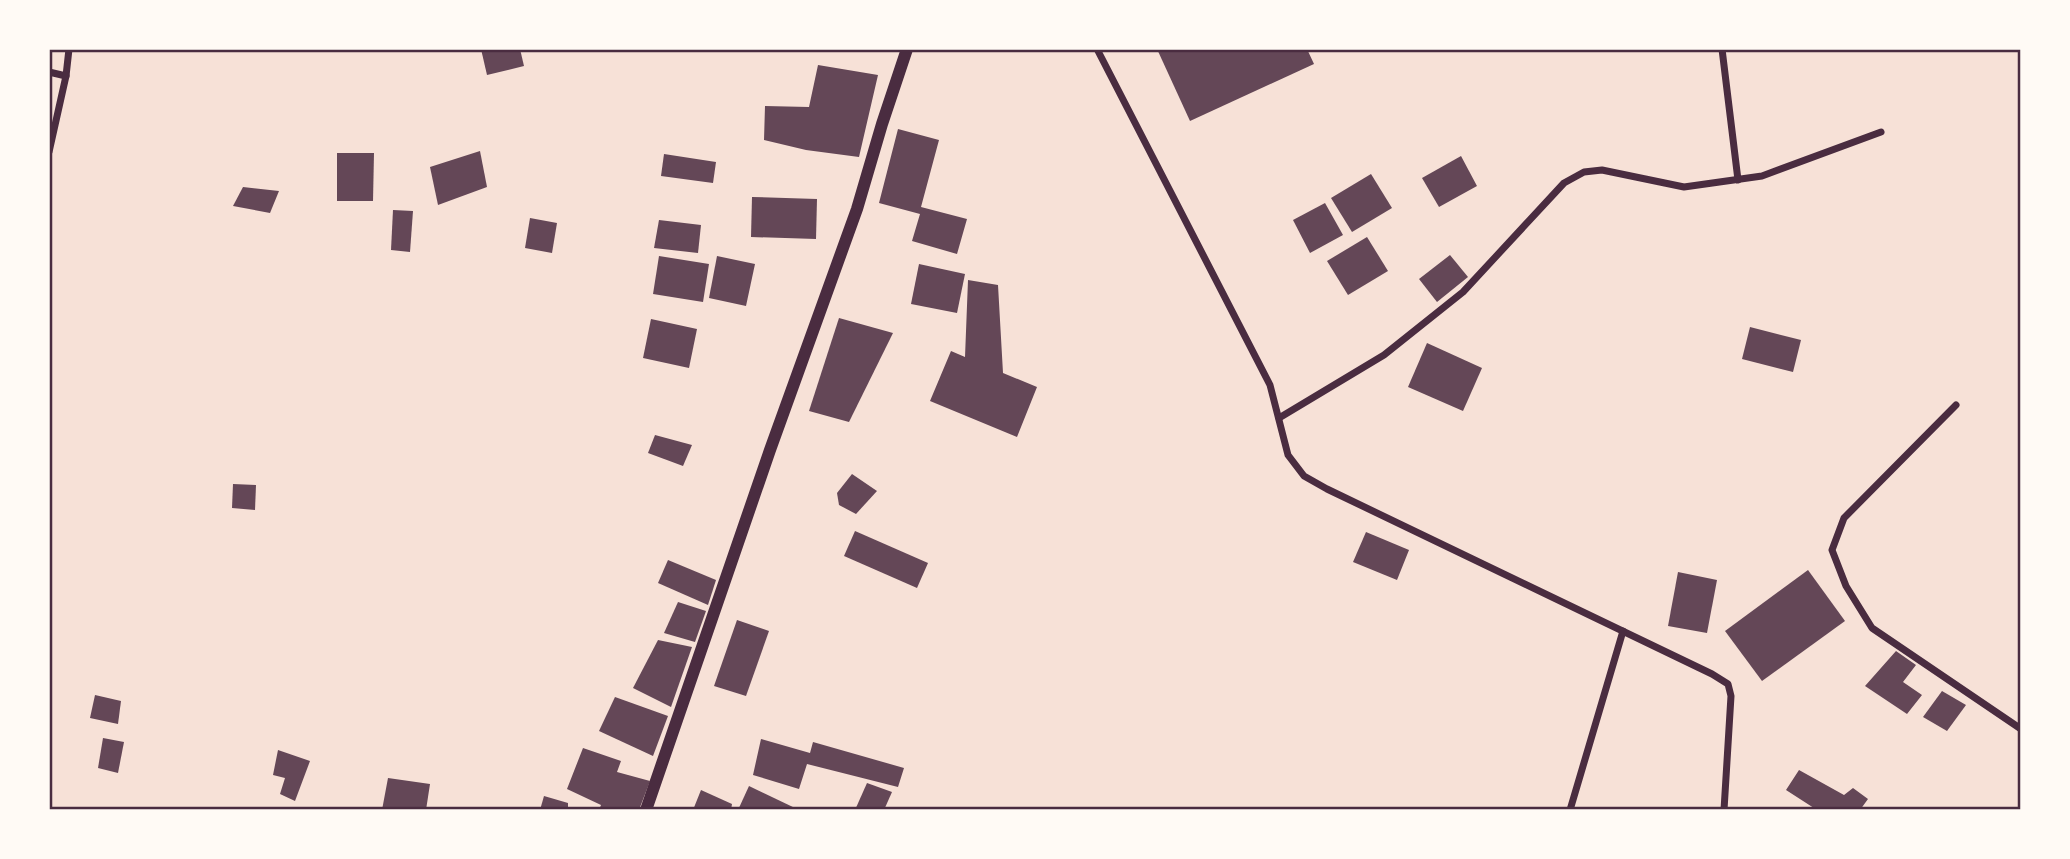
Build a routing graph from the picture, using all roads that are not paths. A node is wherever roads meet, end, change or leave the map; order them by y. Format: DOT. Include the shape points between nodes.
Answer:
graph roads {
  1 [pos="69,49"];
  2 [pos="907,49"];
  3 [pos="1097,49"];
  4 [pos="1723,49"];
  5 [pos="49,72"];
  6 [pos="66,76"];
  7 [pos="1881,132"];
  8 [pos="49,152"];
  9 [pos="1738,180"];
  10 [pos="1956,405"];
  11 [pos="1279,418"];
  12 [pos="1623,631"];
  13 [pos="2021,729"];
  14 [pos="646,810"];
  15 [pos="1570,810"];
  16 [pos="1724,810"];
  1 -- 6 [label="street"];
  2 -- 14 [label="street" via="857,209"];
  3 -- 11 [label="street" via="1270,385"];
  4 -- 9 [label="street"];
  5 -- 6 [label="street"];
  6 -- 8 [label="street"];
  7 -- 9 [label="street" via="1762,176"];
  9 -- 11 [label="street" via="1684,187 1602,170 1584,172 1564,183 1454,300 1384,355"];
  10 -- 13 [label="street" via="1844,518 1832,550 1846,586 1872,628"];
  11 -- 12 [label="street" via="1287,455 1304,476"];
  12 -- 15 [label="street"];
  12 -- 16 [label="street" via="1728,684"];
}
